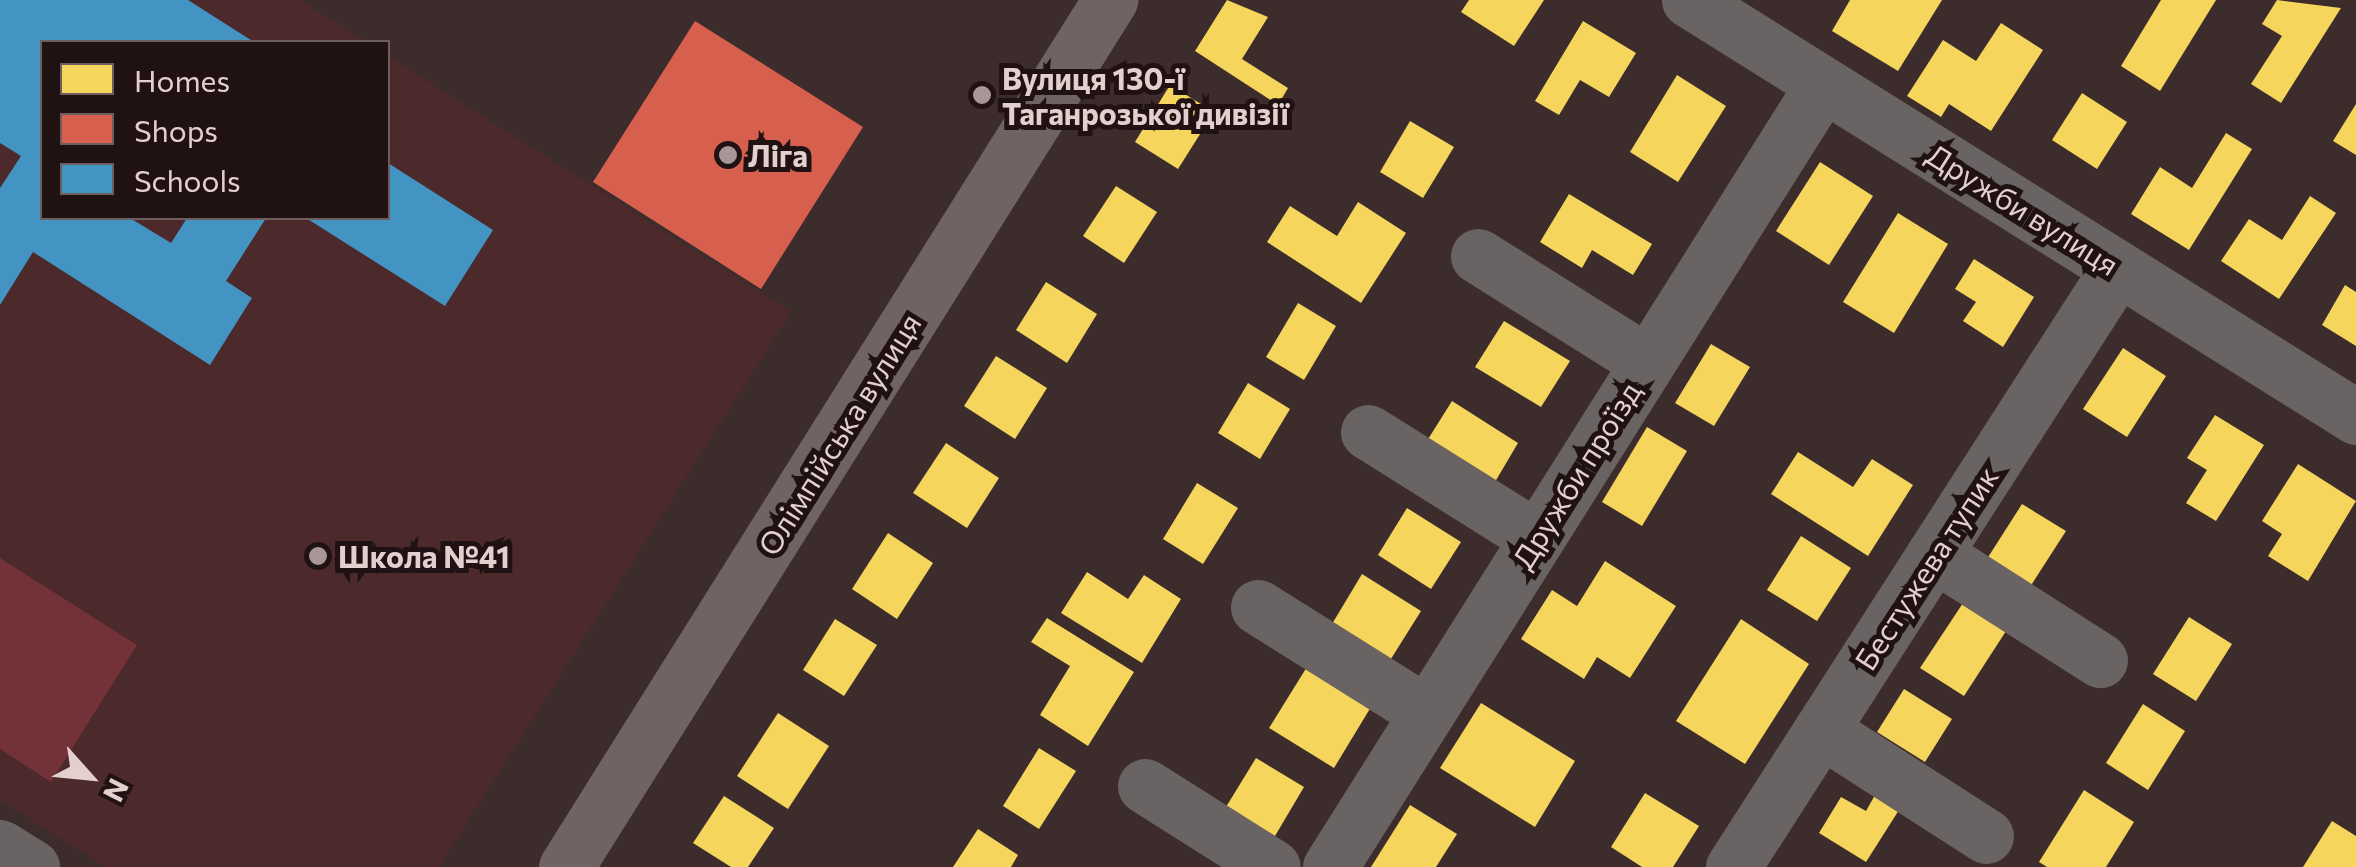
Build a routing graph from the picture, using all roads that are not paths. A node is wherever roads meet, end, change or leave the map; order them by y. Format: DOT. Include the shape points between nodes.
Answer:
graph roads {
  1 [pos="1110,0"];
  2 [pos="1689,0"];
  3 [pos="1823,84"];
  4 [pos="1478,256"];
  5 [pos="2118,268"];
  6 [pos="1647,362"];
  7 [pos="2356,417"];
  8 [pos="1368,432"];
  9 [pos="1537,538"];
  10 [pos="1934,554"];
  11 [pos="1258,607"];
  12 [pos="2100,660"];
  13 [pos="1427,714"];
  14 [pos="1821,730"];
  15 [pos="1145,786"];
  16 [pos="1986,836"];
  17 [pos="0,847"];
  18 [pos="32,867"];
  19 [pos="566,867"];
  20 [pos="1273,867"];
  21 [pos="1330,867"];
  22 [pos="1733,867"];
  1 -- 19 [label="main road, Олімпійська вулиця"];
  2 -- 3 [label="street, Дружби вулиця"];
  3 -- 5 [label="street, Дружби вулиця"];
  3 -- 6 [label="street, Дружби проїзд"];
  4 -- 6 [label="street"];
  5 -- 7 [label="street, Дружби вулиця"];
  5 -- 10 [label="street, Бестужева тупик"];
  6 -- 9 [label="street, Дружби проїзд"];
  8 -- 9 [label="street"];
  9 -- 13 [label="street, Дружби проїзд"];
  10 -- 12 [label="street"];
  10 -- 14 [label="street, Бестужева тупик"];
  11 -- 13 [label="street"];
  13 -- 21 [label="street, Дружби проїзд"];
  14 -- 16 [label="street"];
  14 -- 22 [label="street, Бестужева тупик"];
  15 -- 20 [label="street"];
  17 -- 18 [label="street"];
}
